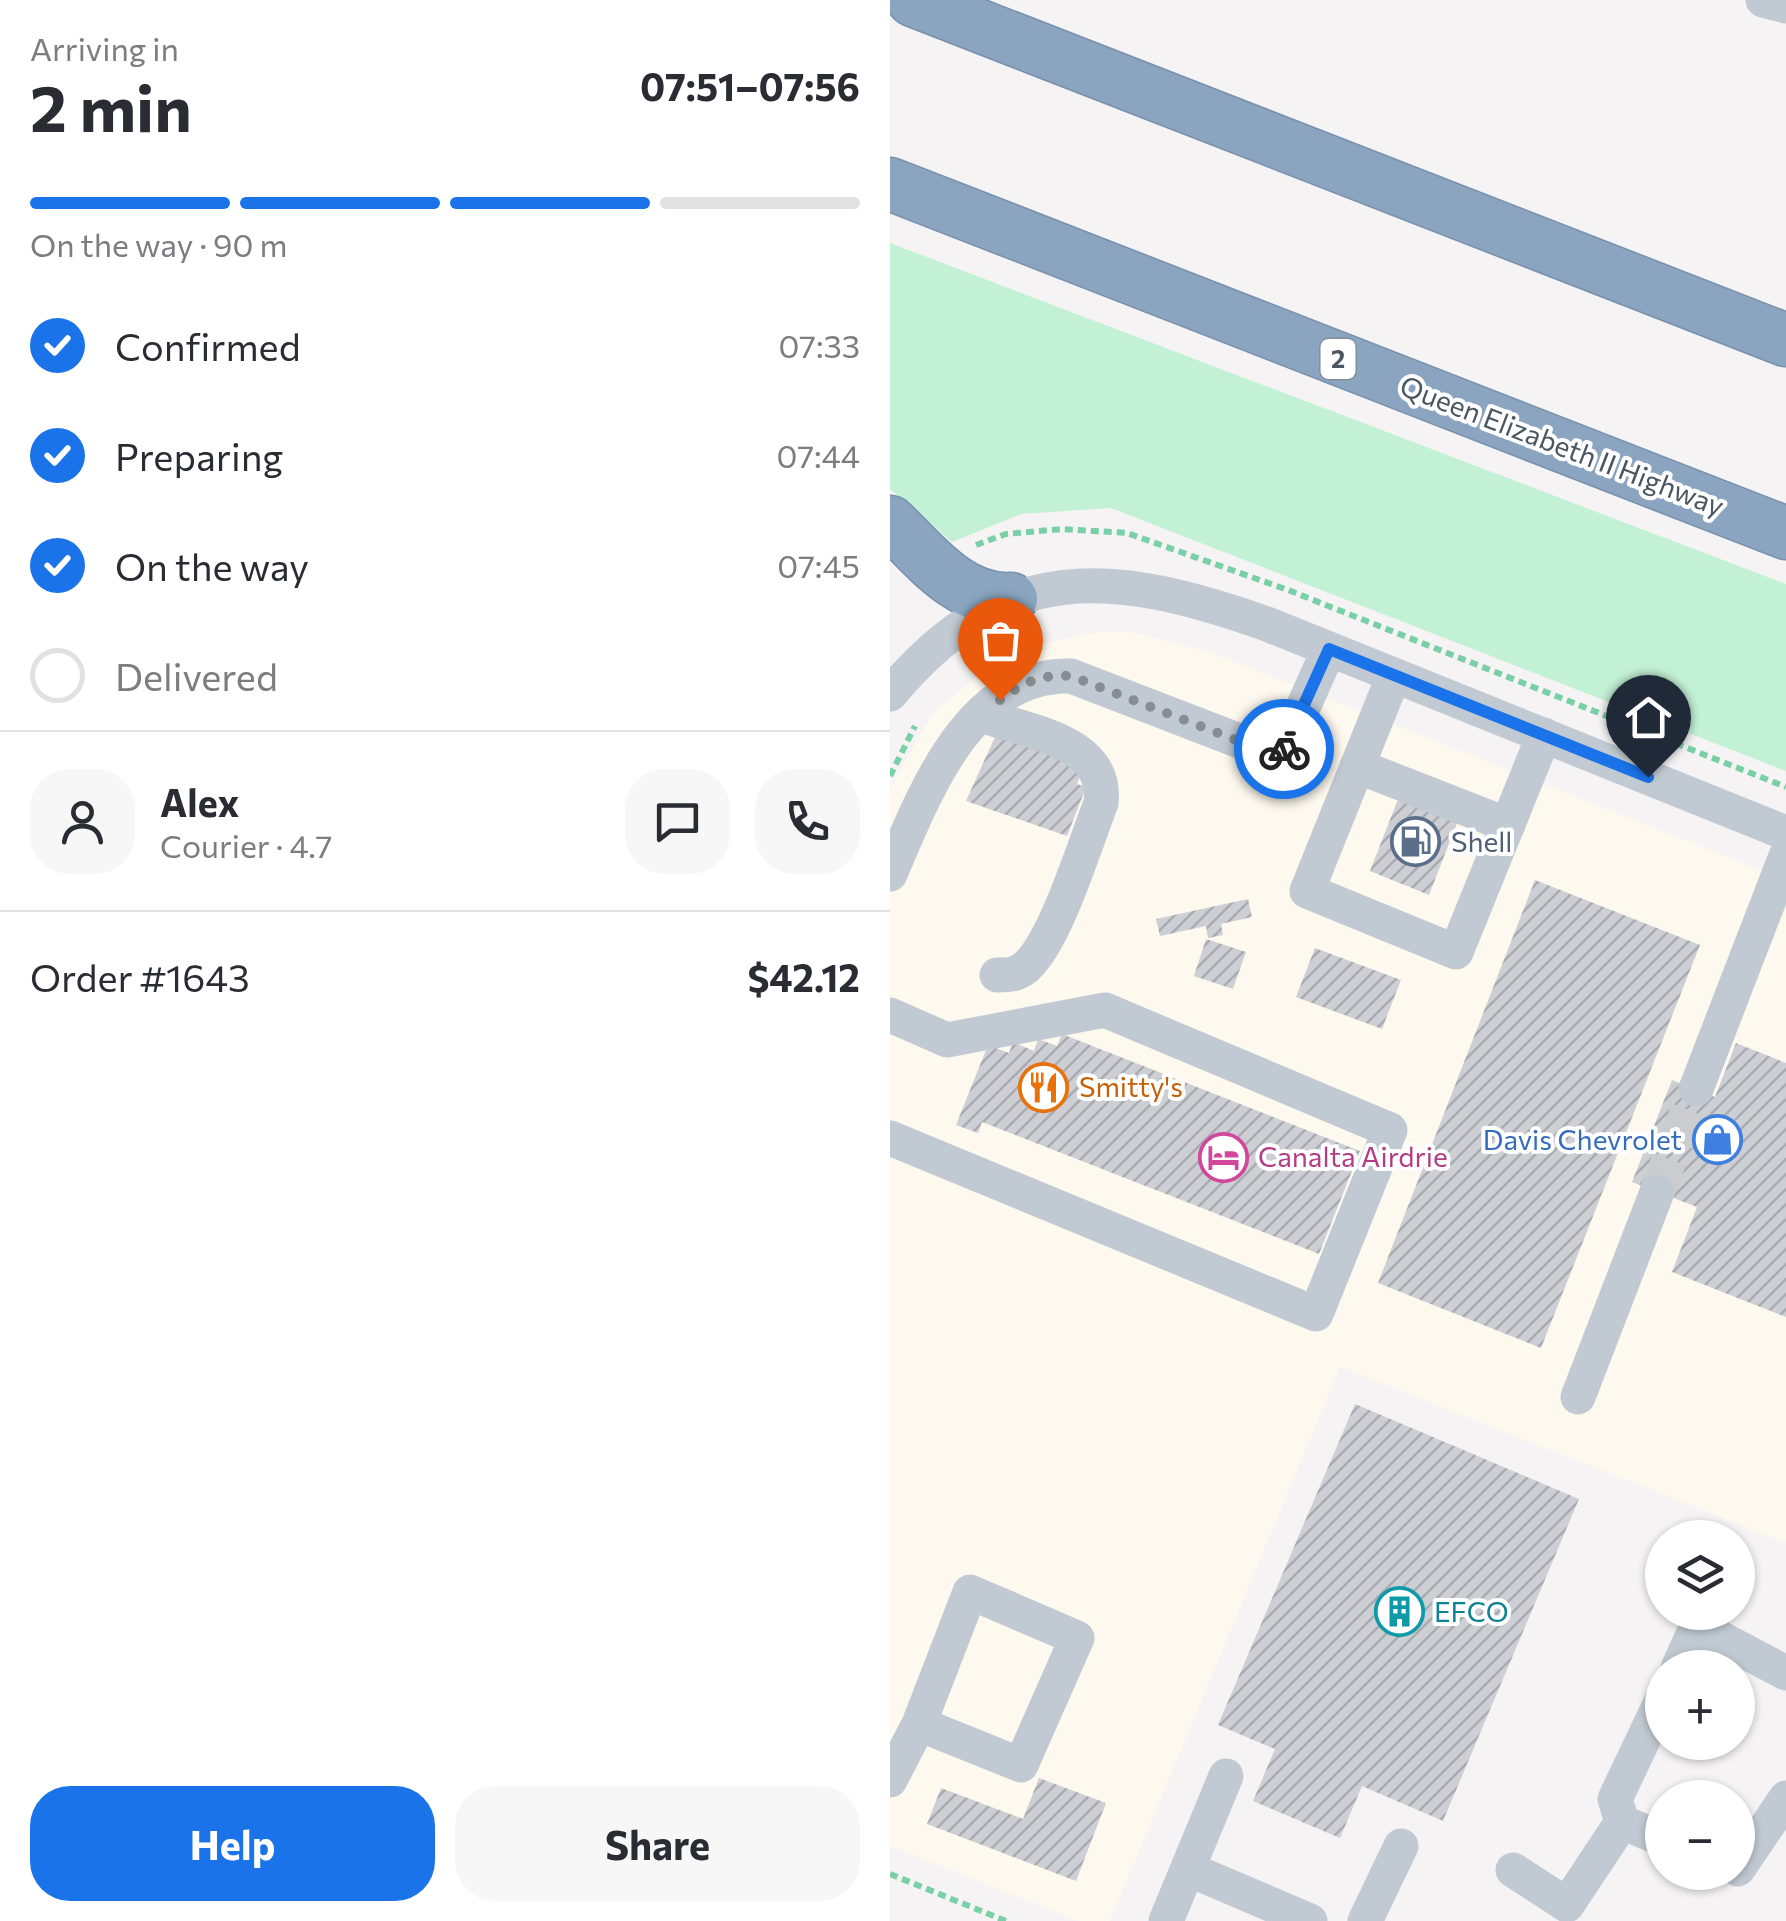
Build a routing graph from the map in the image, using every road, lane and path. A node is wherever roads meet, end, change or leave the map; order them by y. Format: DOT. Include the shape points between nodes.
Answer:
graph roads {
  1 [pos="912,0"];
  2 [pos="1762,0"];
  3 [pos="1786,6"];
  4 [pos="890,184"];
  5 [pos="1786,340"];
  6 [pos="890,522"];
  7 [pos="1786,534"];
  8 [pos="1011,599"];
  9 [pos="1329,649"];
  10 [pos="1394,675"];
  11 [pos="890,694"];
  12 [pos="982,715"];
  13 [pos="915,726"];
  14 [pos="1544,735"];
  15 [pos="1357,766"];
  16 [pos="890,776"];
  17 [pos="900,824"];
  18 [pos="1508,825"];
  19 [pos="1786,833"];
  20 [pos="1786,856"];
  21 [pos="890,874"];
  22 [pos="997,974"];
  23 [pos="890,1015"];
  24 [pos="1696,1089"];
  25 [pos="890,1138"];
  26 [pos="1657,1192"];
  27 [pos="1578,1398"];
  28 [pos="1687,1650"];
  29 [pos="1743,1650"];
  30 [pos="1755,1656"];
  31 [pos="1786,1673"];
  32 [pos="919,1724"];
  33 [pos="1645,1736"];
  34 [pos="1226,1776"];
  35 [pos="890,1780"];
  36 [pos="1786,1798"];
  37 [pos="1622,1822"];
  38 [pos="1645,1831"];
  39 [pos="1755,1844"];
  40 [pos="1401,1846"];
  41 [pos="1188,1868"];
  42 [pos="1513,1870"];
  43 [pos="890,1874"];
  44 [pos="1006,1921"];
  45 [pos="1166,1921"];
  46 [pos="1310,1921"];
  47 [pos="1364,1921"];
  1 -- 5 [label="highway"];
  2 -- 3 [label="street"];
  4 -- 7 [label="highway, Queen Elizabeth II Highway / 2"];
  6 -- 8 [label="highway" via="954,582 983,598"];
  8 -- 9 [label="street" via="1098,582 1139,586 1199,600"];
  8 -- 11 [label="street" via="919,658"];
  9 -- 10 [label="street"];
  9 -- 12 [label="street" via="1280,757 1071,676 1019,685"];
  10 -- 14 [label="street"];
  10 -- 15 [label="street"];
  12 -- 17 [label="street"];
  12 -- 22 [label="street" via="1081,751 1103,781 1101,803 1046,940 1027,966"];
  13 -- 16 [label="path"];
  14 -- 18 [label="street"];
  14 -- 19 [label="street"];
  15 -- 18 [label="street"];
  15 -- 18 [label="street" via="1306,891 1456,952"];
  17 -- 21 [label="street"];
  20 -- 24 [label="street"];
  23 -- 25 [label="street" via="947,1040 1105,1010 1390,1130 1316,1314"];
  26 -- 27 [label="street"];
  28 -- 29 [label="street" via="1698,1626"];
  30 -- 31 [label="street"];
  32 -- 32 [label="street" via="970,1592 1077,1638 1021,1765"];
  32 -- 35 [label="street"];
  33 -- 37 [label="street" via="1615,1800"];
  34 -- 41 [label="street"];
  36 -- 39 [label="street"];
  37 -- 38 [label="street"];
  37 -- 42 [label="street" via="1567,1905"];
  40 -- 47 [label="street"];
  41 -- 45 [label="street"];
  41 -- 46 [label="street"];
  43 -- 44 [label="path"];
}
